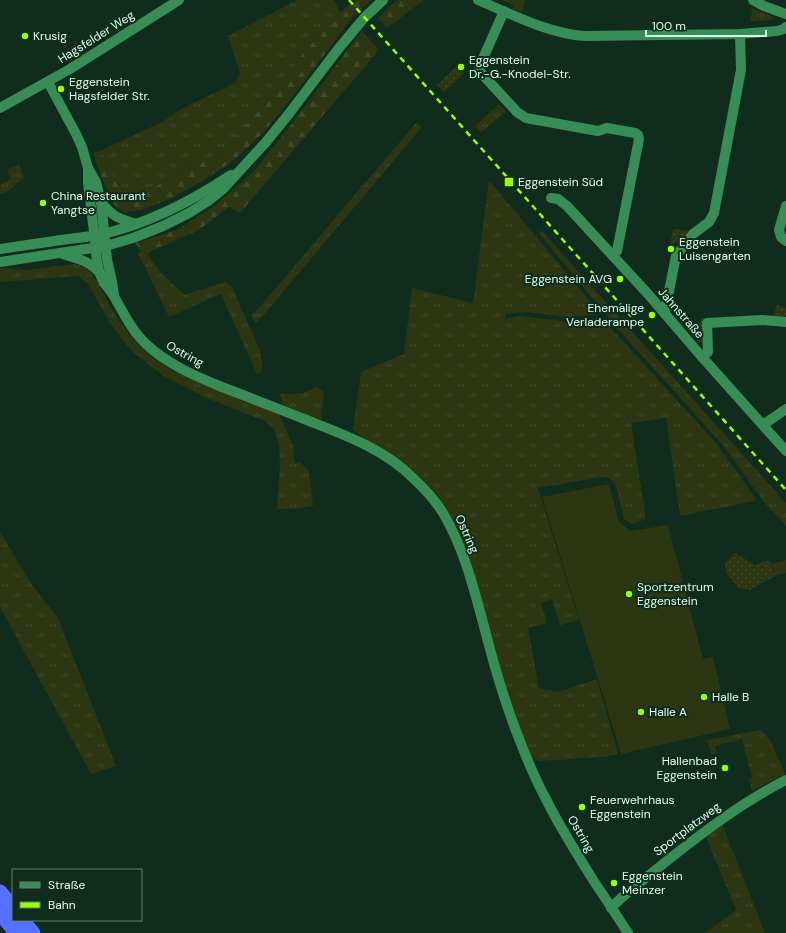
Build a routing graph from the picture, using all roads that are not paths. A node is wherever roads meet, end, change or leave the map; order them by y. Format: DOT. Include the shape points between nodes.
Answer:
graph roads {
  1 [pos="179,0"];
  2 [pos="383,0"];
  3 [pos="478,0"];
  4 [pos="753,0"];
  5 [pos="504,11"];
  6 [pos="786,14"];
  7 [pos="786,27"];
  8 [pos="740,34"];
  9 [pos="48,82"];
  10 [pos="0,108"];
  11 [pos="244,165"];
  12 [pos="88,168"];
  13 [pos="551,198"];
  14 [pos="102,202"];
  15 [pos="786,206"];
  16 [pos="137,224"];
  17 [pos="105,233"];
  18 [pos="94,236"];
  19 [pos="786,241"];
  20 [pos="101,247"];
  21 [pos="0,249"];
  22 [pos="61,253"];
  23 [pos="612,255"];
  24 [pos="0,262"];
  25 [pos="100,273"];
  26 [pos="114,296"];
  27 [pos="664,313"];
  28 [pos="786,322"];
  29 [pos="702,357"];
  30 [pos="786,409"];
  31 [pos="763,425"];
  32 [pos="786,450"];
  33 [pos="786,780"];
  34 [pos="0,892"];
  35 [pos="12,907"];
  36 [pos="611,908"];
  37 [pos="0,912"];
  38 [pos="23,921"];
  39 [pos="16,933"];
  40 [pos="33,933"];
  41 [pos="628,933"];
  1 -- 9 [label="street, Hagsfelder Weg"];
  2 -- 11 [label="street" via="339,48 288,115"];
  3 -- 5 [label="street"];
  4 -- 6 [label="street"];
  5 -- 8 [label="street" via="552,30 577,36"];
  5 -- 23 [label="street" via="479,70 517,112 526,118 598,130 607,128 638,135 617,251"];
  7 -- 8 [label="street" via="777,31"];
  8 -- 27 [label="street" via="741,70 714,214 709,222 693,234 676,256"];
  9 -- 10 [label="street, Hagsfelder Weg"];
  9 -- 12 [label="street" via="76,134"];
  11 -- 16 [label="street" via="181,205"];
  11 -- 20 [label="street" via="223,189 176,221"];
  12 -- 14 [label="street" via="96,182"];
  12 -- 18 [label="street"];
  13 -- 23 [label="street, Jahnstraße" via="558,199 567,206"];
  14 -- 16 [label="street" via="117,217"];
  14 -- 17 [label="street"];
  15 -- 19 [label="street" via="779,230 781,237"];
  16 -- 17 [label="street"];
  17 -- 18 [label="street"];
  17 -- 20 [label="street, Ostring"];
  18 -- 20 [label="street, Ostring"];
  18 -- 21 [label="street"];
  20 -- 22 [label="street"];
  20 -- 25 [label="street, Ostring" via="96,256"];
  20 -- 26 [label="street, Ostring" via="107,259"];
  22 -- 24 [label="street"];
  22 -- 25 [label="street" via="83,260"];
  23 -- 27 [label="street, Jahnstraße"];
  25 -- 26 [label="street, Ostring"];
  26 -- 36 [label="street, Ostring" via="134,330 161,357 203,379 369,446 391,460 427,492 442,512 457,540 506,703 530,765 562,828"];
  27 -- 29 [label="street, Jahnstraße"];
  28 -- 29 [label="street" via="762,320 707,323 708,352"];
  29 -- 31 [label="street, Jahnstraße"];
  30 -- 31 [label="street"];
  31 -- 32 [label="street, Jahnstraße"];
  33 -- 36 [label="street, Sportplatzweg" via="711,826"];
  34 -- 35 [label="highway"];
  36 -- 41 [label="street, Ostring"];
  37 -- 39 [label="highway"];
  38 -- 40 [label="highway"];
}
